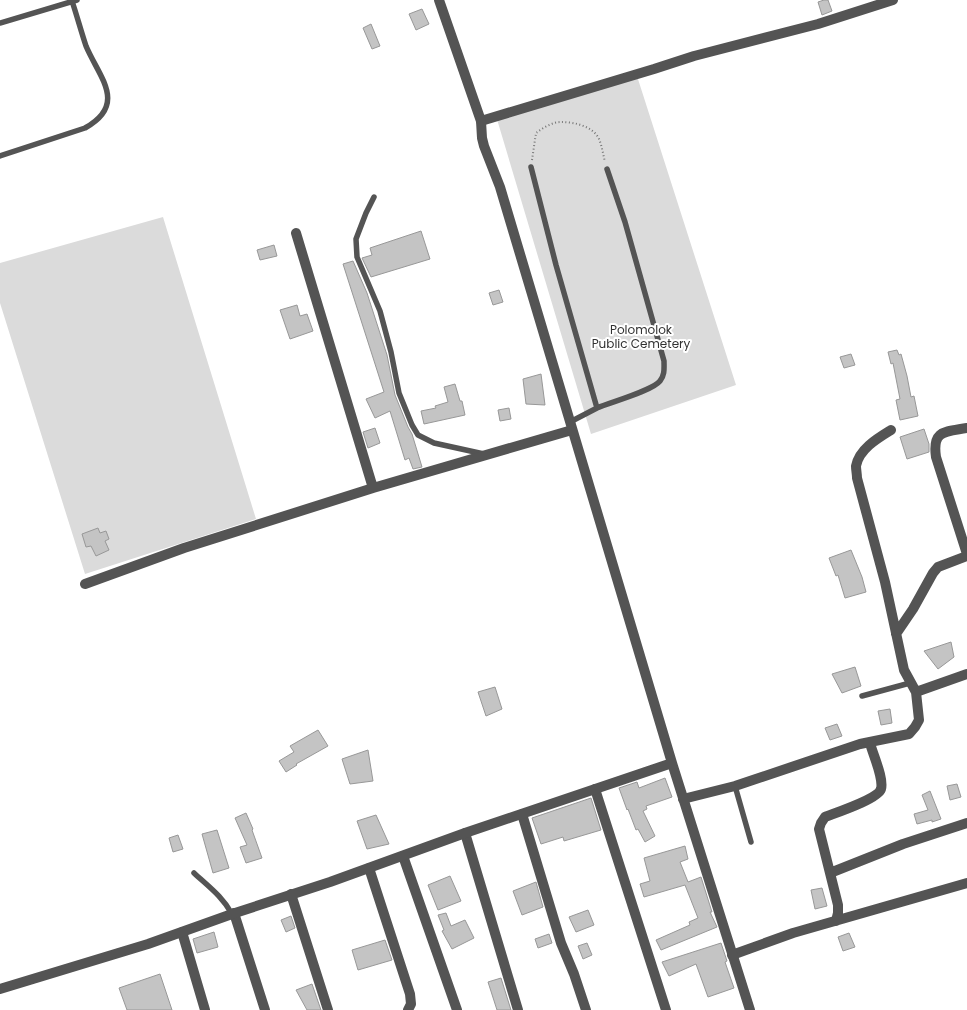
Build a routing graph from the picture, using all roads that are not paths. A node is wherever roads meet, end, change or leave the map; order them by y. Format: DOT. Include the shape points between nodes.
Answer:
graph roads {
  1 [pos="439,0"];
  2 [pos="893,0"];
  3 [pos="74,1"];
  4 [pos="0,23"];
  5 [pos="481,121"];
  6 [pos="0,156"];
  7 [pos="531,166"];
  8 [pos="608,169"];
  9 [pos="374,197"];
  10 [pos="296,233"];
  11 [pos="597,408"];
  12 [pos="571,426"];
  13 [pos="967,428"];
  14 [pos="891,430"];
  15 [pos="491,455"];
  16 [pos="373,488"];
  17 [pos="967,555"];
  18 [pos="85,584"];
  19 [pos="896,634"];
  20 [pos="967,674"];
  21 [pos="913,687"];
  22 [pos="862,696"];
  23 [pos="870,743"];
  24 [pos="672,763"];
  25 [pos="735,786"];
  26 [pos="595,790"];
  27 [pos="683,799"];
  28 [pos="522,814"];
  29 [pos="967,823"];
  30 [pos="465,833"];
  31 [pos="751,842"];
  32 [pos="403,856"];
  33 [pos="370,868"];
  34 [pos="194,873"];
  35 [pos="830,873"];
  36 [pos="967,883"];
  37 [pos="291,894"];
  38 [pos="233,913"];
  39 [pos="836,921"];
  40 [pos="182,932"];
  41 [pos="732,955"];
  42 [pos="0,989"];
  43 [pos="205,1010"];
  44 [pos="265,1010"];
  45 [pos="328,1010"];
  46 [pos="408,1010"];
  47 [pos="457,1010"];
  48 [pos="518,1010"];
  49 [pos="586,1010"];
  50 [pos="666,1010"];
  51 [pos="750,1010"];
  1 -- 5 [label="street"];
  2 -- 5 [label="street"];
  3 -- 4 [label="lane"];
  3 -- 6 [label="lane" via="87,47 106,88 108,100 104,112 85,128"];
  5 -- 12 [label="street" via="484,146 500,187"];
  7 -- 11 [label="lane"];
  8 -- 11 [label="lane" via="664,361 664,373 653,388"];
  9 -- 15 [label="lane" via="356,239 357,257 380,312 399,393 412,425 418,435 434,444"];
  10 -- 16 [label="street"];
  11 -- 12 [label="lane"];
  12 -- 15 [label="street"];
  12 -- 24 [label="street"];
  13 -- 17 [label="street" via="946,432 934,445"];
  14 -- 19 [label="street" via="872,442 860,455 856,466"];
  15 -- 16 [label="street"];
  16 -- 18 [label="street" via="184,548"];
  17 -- 19 [label="street" via="938,567"];
  19 -- 21 [label="street" via="904,670"];
  20 -- 21 [label="street"];
  21 -- 22 [label="lane"];
  21 -- 23 [label="street" via="919,720 915,727 909,734"];
  23 -- 25 [label="street"];
  23 -- 35 [label="street" via="881,788 868,800 825,818 821,823 819,830"];
  24 -- 26 [label="street"];
  24 -- 27 [label="street"];
  25 -- 27 [label="street"];
  25 -- 31 [label="lane"];
  26 -- 28 [label="street"];
  26 -- 50 [label="street"];
  27 -- 41 [label="street"];
  28 -- 30 [label="street"];
  28 -- 49 [label="street" via="561,943"];
  29 -- 35 [label="street"];
  30 -- 32 [label="street"];
  30 -- 48 [label="street"];
  32 -- 33 [label="street"];
  32 -- 47 [label="street"];
  33 -- 37 [label="street"];
  33 -- 46 [label="street" via="410,994"];
  34 -- 38 [label="lane" via="222,898"];
  35 -- 39 [label="street" via="838,905"];
  36 -- 39 [label="street"];
  37 -- 38 [label="street"];
  37 -- 45 [label="street"];
  38 -- 40 [label="street"];
  38 -- 44 [label="street"];
  39 -- 41 [label="street"];
  40 -- 42 [label="street"];
  40 -- 43 [label="street"];
  41 -- 51 [label="street"];
}
